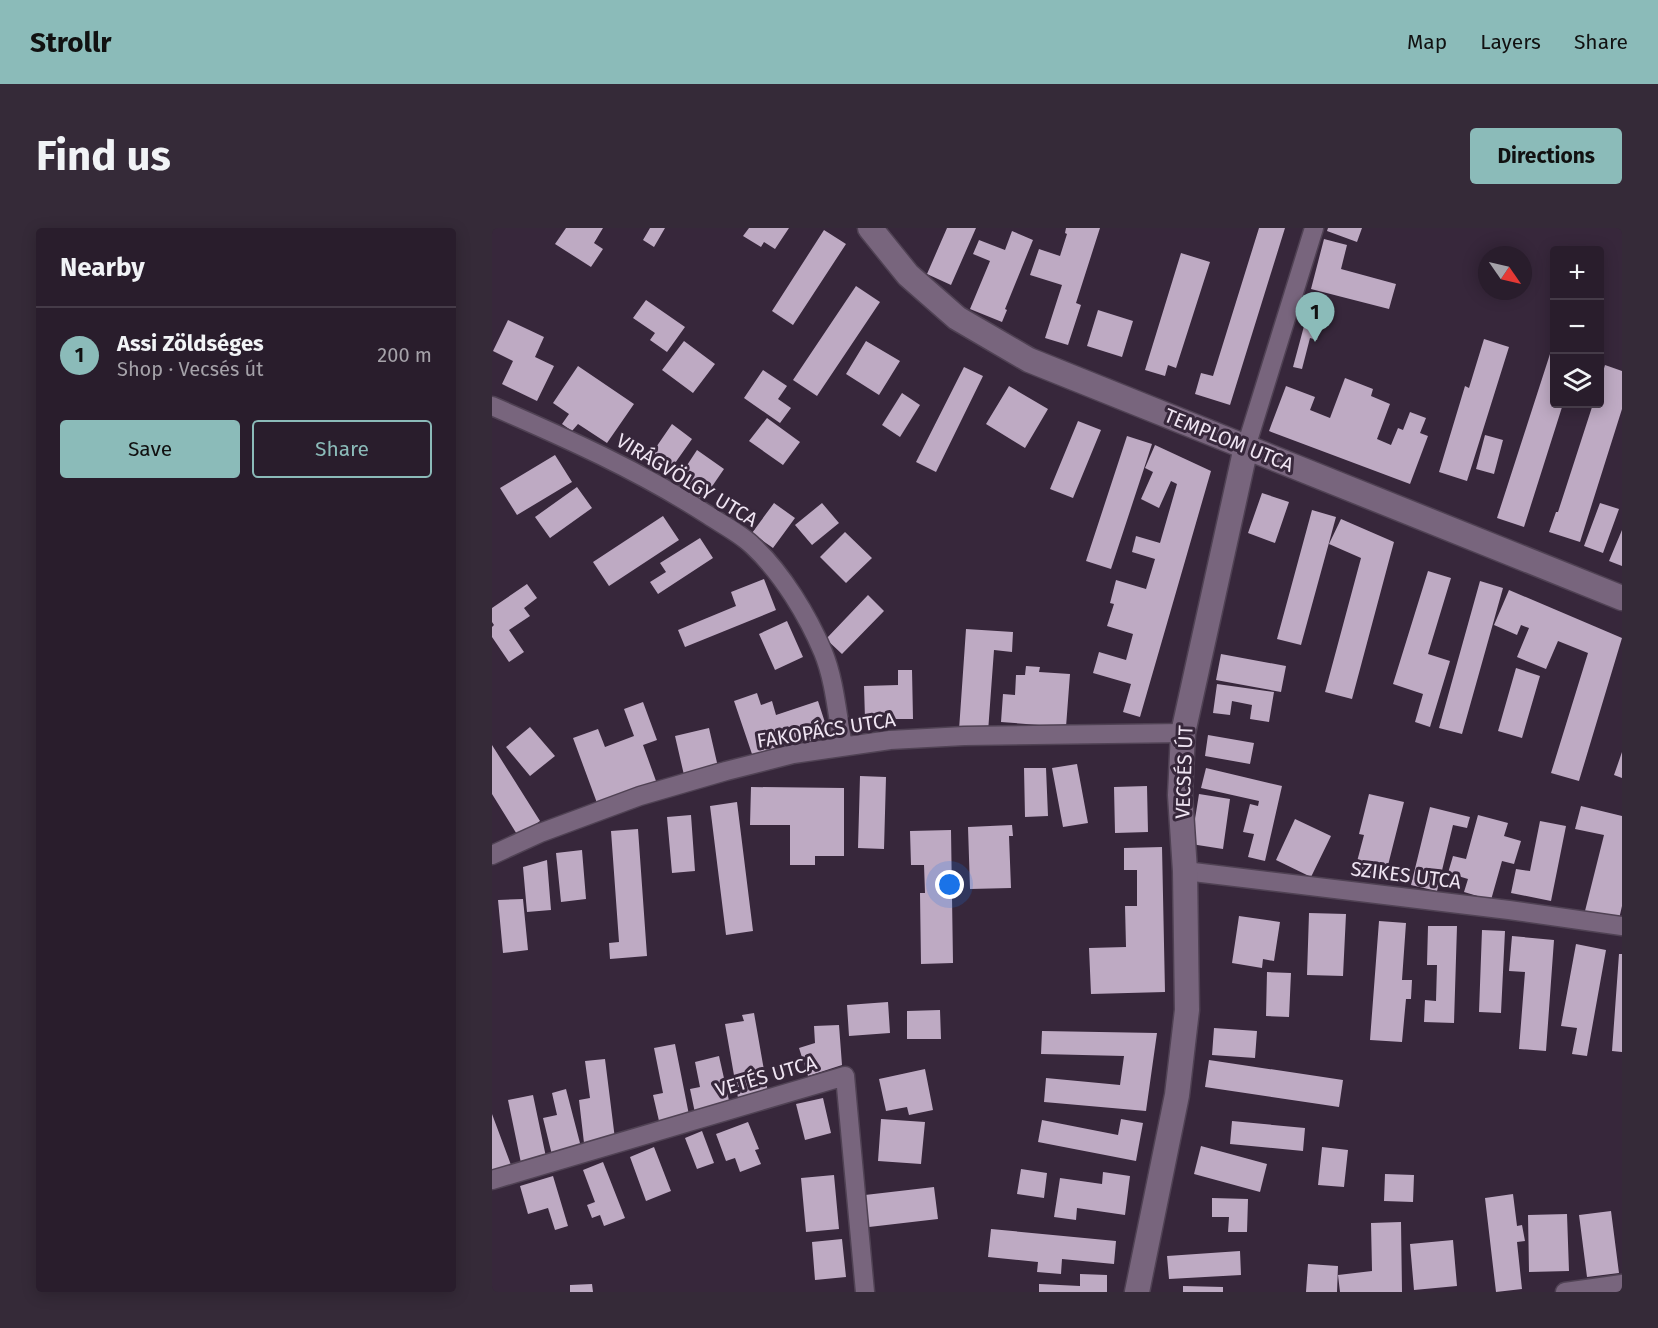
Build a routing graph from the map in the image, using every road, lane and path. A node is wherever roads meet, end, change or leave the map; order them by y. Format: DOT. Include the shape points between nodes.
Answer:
graph roads {
  1 [pos="870,228"];
  2 [pos="1314,228"];
  3 [pos="492,406"];
  4 [pos="1246,447"];
  5 [pos="1622,598"];
  6 [pos="1183,733"];
  7 [pos="843,746"];
  8 [pos="492,855"];
  9 [pos="1185,871"];
  10 [pos="1622,926"];
  11 [pos="492,1180"];
  12 [pos="1622,1284"];
  13 [pos="865,1292"];
  14 [pos="1137,1292"];
  15 [pos="1565,1292"];
  1 -- 4 [label="street, TEMPLOM UTCA" via="908,275 957,318 1029,360"];
  2 -- 4 [label="street, VECSÉS ÚT"];
  3 -- 7 [label="street, VIRÁGVÖLGY UTCA" via="646,478 752,544 793,596 824,653"];
  4 -- 5 [label="street, TEMPLOM UTCA"];
  4 -- 6 [label="street, VECSÉS ÚT"];
  6 -- 7 [label="street, FAKOPÁCS UTCA" via="964,736"];
  6 -- 9 [label="street, VECSÉS ÚT" via="1180,795"];
  7 -- 8 [label="street, FAKOPÁCS UTCA" via="793,754 640,796"];
  9 -- 10 [label="street, SZIKES UTCA"];
  9 -- 14 [label="street, VECSÉS ÚT" via="1187,1010 1178,1095"];
  11 -- 13 [label="street, VETÉS UTCA" via="845,1076"];
  12 -- 15 [label="street"];
}
